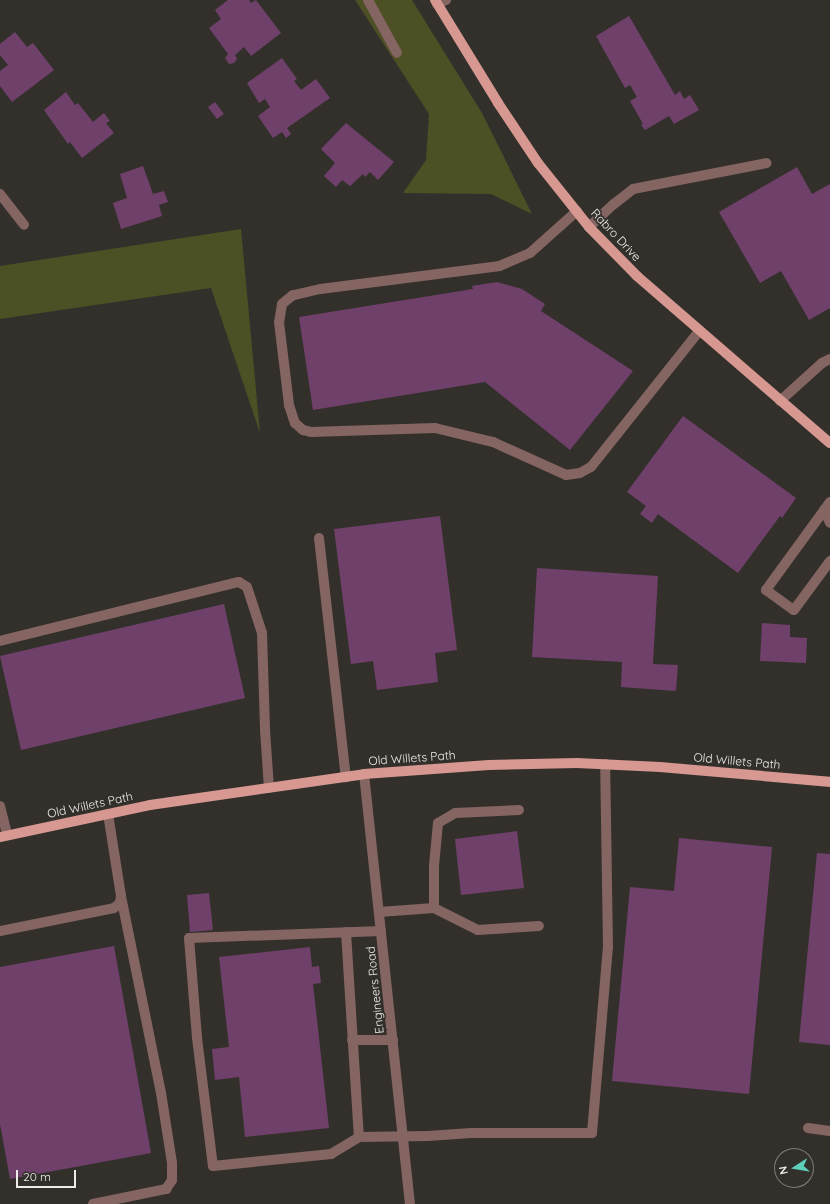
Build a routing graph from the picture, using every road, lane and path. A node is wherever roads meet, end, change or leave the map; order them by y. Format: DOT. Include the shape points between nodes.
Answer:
graph roads {
  1 [pos="368,0"];
  2 [pos="439,1"];
  3 [pos="397,53"];
  4 [pos="767,163"];
  5 [pos="0,194"];
  6 [pos="576,211"];
  7 [pos="24,225"];
  8 [pos="589,227"];
  9 [pos="698,331"];
  10 [pos="830,359"];
  11 [pos="780,401"];
  12 [pos="830,443"];
  13 [pos="827,506"];
  14 [pos="830,523"];
  15 [pos="319,538"];
  16 [pos="830,561"];
  17 [pos="0,640"];
  18 [pos="605,764"];
  19 [pos="364,774"];
  20 [pos="346,777"];
  21 [pos="830,782"];
  22 [pos="269,788"];
  23 [pos="0,806"];
  24 [pos="519,810"];
  25 [pos="108,814"];
  26 [pos="4,836"];
  27 [pos="121,896"];
  28 [pos="434,908"];
  29 [pos="379,912"];
  30 [pos="539,926"];
  31 [pos="381,931"];
  32 [pos="0,932"];
  33 [pos="346,932"];
  34 [pos="352,1040"];
  35 [pos="393,1040"];
  36 [pos="808,1128"];
  37 [pos="830,1130"];
  38 [pos="403,1136"];
  39 [pos="360,1137"];
  40 [pos="93,1204"];
  41 [pos="410,1204"];
  1 -- 3 [label="street"];
  2 -- 6 [label="main road, Rabro Drive" via="498,103 538,164"];
  4 -- 8 [label="street" via="633,189"];
  5 -- 7 [label="street"];
  6 -- 8 [label="main road, Rabro Drive"];
  6 -- 9 [label="street" via="530,253 500,266 320,289 293,295 282,304 279,322 289,405 295,423 303,430 311,432 435,428 493,442 566,474 580,472 591,467"];
  8 -- 9 [label="main road, Rabro Drive" via="637,276"];
  9 -- 11 [label="main road, Rabro Drive"];
  10 -- 11 [label="street" via="822,363"];
  11 -- 12 [label="main road, Rabro Drive"];
  13 -- 14 [label="street"];
  13 -- 16 [label="street" via="766,590 794,610"];
  15 -- 20 [label="street"];
  17 -- 22 [label="street" via="239,582 247,587 262,633 264,730"];
  18 -- 19 [label="main road, Old Willets Path" via="489,765"];
  18 -- 21 [label="main road, Old Willets Path"];
  18 -- 38 [label="street" via="608,947 592,1133"];
  19 -- 20 [label="main road, Old Willets Path"];
  19 -- 29 [label="street, Engineers Road"];
  20 -- 22 [label="main road, Old Willets Path"];
  22 -- 25 [label="main road, Old Willets Path" via="150,805"];
  23 -- 26 [label="street"];
  24 -- 28 [label="street" via="455,813 438,823"];
  25 -- 26 [label="main road, Old Willets Path"];
  25 -- 27 [label="street"];
  27 -- 32 [label="street" via="120,903 114,908"];
  27 -- 40 [label="street" via="161,1093 172,1164 172,1180 166,1189"];
  28 -- 29 [label="street"];
  28 -- 30 [label="street" via="478,930"];
  29 -- 31 [label="street, Engineers Road"];
  31 -- 33 [label="street"];
  31 -- 35 [label="street, Engineers Road"];
  33 -- 34 [label="street"];
  33 -- 39 [label="street" via="189,938 197,1038 213,1166 331,1154"];
  34 -- 35 [label="street"];
  34 -- 39 [label="street"];
  35 -- 38 [label="street, Engineers Road"];
  36 -- 37 [label="street"];
  38 -- 39 [label="street"];
  38 -- 41 [label="street, Engineers Road"];
}
